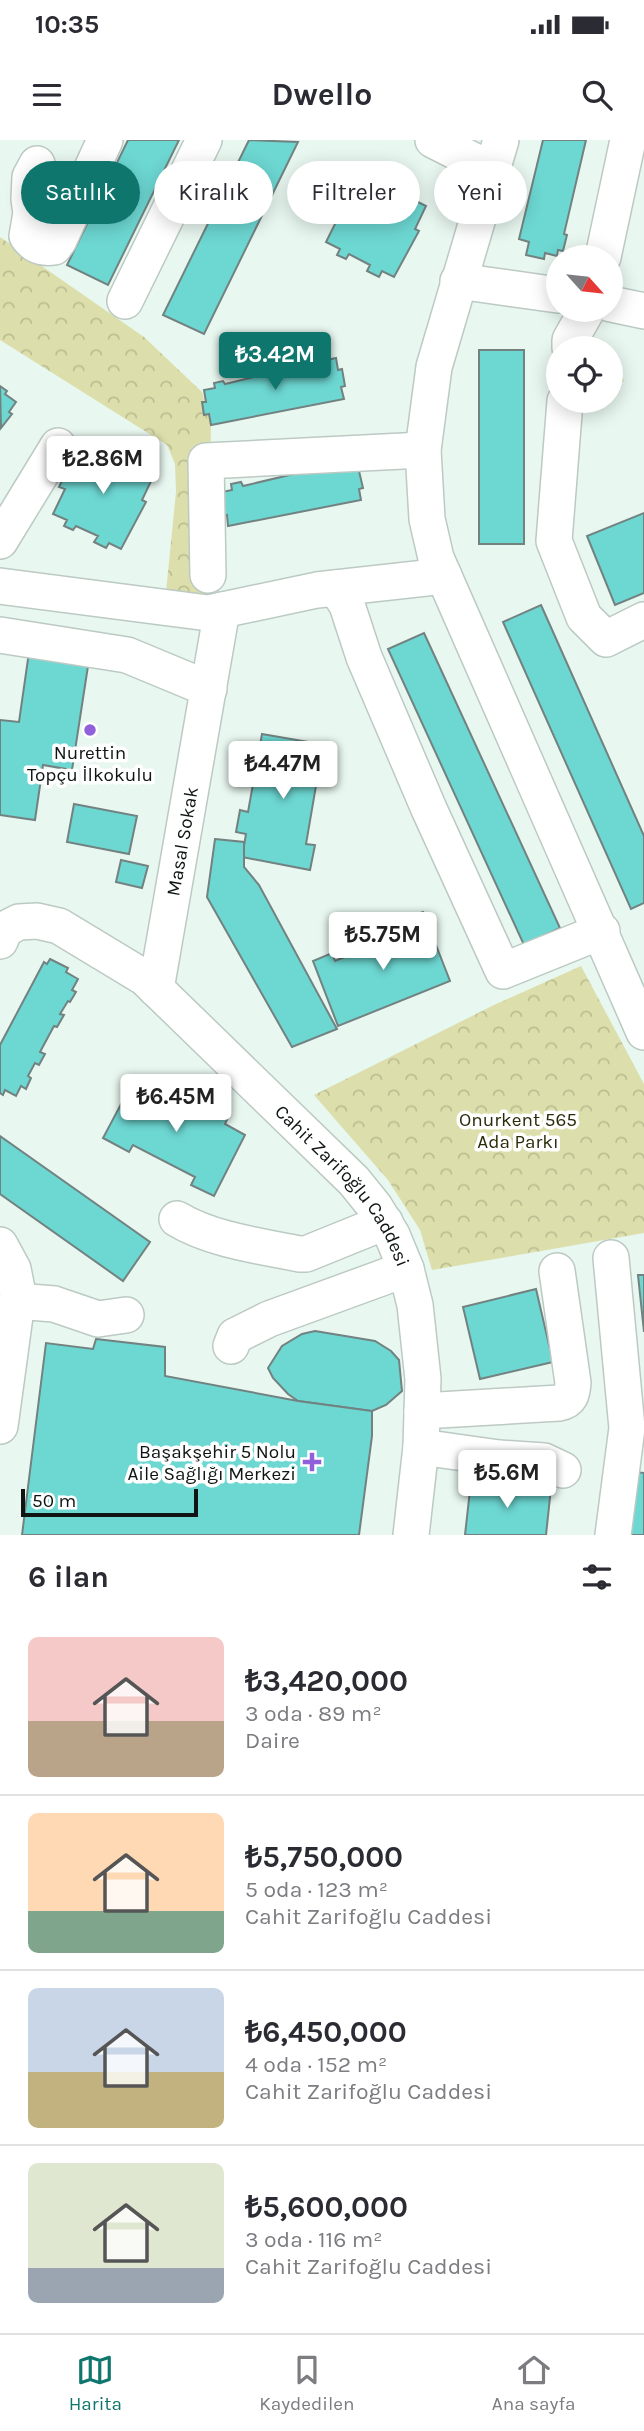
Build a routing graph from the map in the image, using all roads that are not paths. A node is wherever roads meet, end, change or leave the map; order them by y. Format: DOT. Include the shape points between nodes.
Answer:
graph roads {
  1 [pos="105,140"];
  2 [pos="204,140"];
  3 [pos="433,140"];
  4 [pos="628,140"];
  5 [pos="496,155"];
  6 [pos="95,161"];
  7 [pos="30,224"];
  8 [pos="66,224"];
  9 [pos="606,245"];
  10 [pos="458,281"];
  11 [pos="546,293"];
  12 [pos="125,301"];
  13 [pos="623,307"];
  14 [pos="644,311"];
  15 [pos="564,413"];
  16 [pos="58,446"];
  17 [pos="423,450"];
  18 [pos="0,541"];
  19 [pos="208,575"];
  20 [pos="444,576"];
  21 [pos="0,586"];
  22 [pos="326,589"];
  23 [pos="222,610"];
  24 [pos="644,620"];
  25 [pos="0,635"];
  26 [pos="209,689"];
  27 [pos="362,710"];
  28 [pos="0,941"];
  29 [pos="608,946"];
  30 [pos="156,989"];
  31 [pos="644,1032"];
  32 [pos="177,1219"];
  33 [pos="384,1222"];
  34 [pos="0,1245"];
  35 [pos="611,1258"];
  36 [pos="406,1269"];
  37 [pos="557,1271"];
  38 [pos="17,1301"];
  39 [pos="125,1315"];
  40 [pos="231,1346"];
  41 [pos="422,1411"];
  42 [pos="0,1426"];
  43 [pos="636,1430"];
  44 [pos="421,1447"];
  45 [pos="563,1470"];
  46 [pos="411,1535"];
  47 [pos="613,1535"];
  1 -- 6 [label="street"];
  2 -- 12 [label="street"];
  3 -- 5 [label="street"];
  4 -- 9 [label="street"];
  5 -- 10 [label="street"];
  7 -- 8 [label="street" via="27,236 48,248 54,247"];
  10 -- 11 [label="street"];
  10 -- 17 [label="street" via="434,367"];
  13 -- 14 [label="street"];
  15 -- 24 [label="street" via="554,541 584,617 606,639"];
  16 -- 18 [label="street"];
  17 -- 19 [label="street" via="206,461"];
  17 -- 20 [label="street" via="427,519"];
  20 -- 22 [label="street"];
  20 -- 29 [label="street"];
  21 -- 23 [label="street" via="208,613"];
  22 -- 23 [label="street"];
  22 -- 27 [label="street" via="325,607 341,663"];
  22 -- 29 [label="street" via="347,605 396,733 503,971"];
  23 -- 26 [label="street, Masal Sokak"];
  25 -- 26 [label="street" via="127,655"];
  26 -- 30 [label="street, Masal Sokak"];
  28 -- 30 [label="street, Cahit Zarifoğlu Caddesi" via="5,929 19,922 59,926"];
  29 -- 31 [label="street"];
  30 -- 33 [label="street, Cahit Zarifoğlu Caddesi" via="354,1181"];
  32 -- 33 [label="street" via="210,1232 306,1254"];
  33 -- 36 [label="street, Cahit Zarifoğlu Caddesi"];
  34 -- 38 [label="street" via="13,1269"];
  35 -- 43 [label="street"];
  36 -- 40 [label="street" via="269,1319 235,1336"];
  36 -- 41 [label="street, Cahit Zarifoğlu Caddesi" via="423,1379"];
  37 -- 41 [label="street" via="573,1383 568,1400"];
  38 -- 39 [label="street" via="54,1304 98,1319"];
  38 -- 42 [label="street"];
  41 -- 44 [label="street, Cahit Zarifoğlu Caddesi"];
  43 -- 47 [label="street"];
  44 -- 45 [label="street" via="544,1461"];
  44 -- 46 [label="street, Cahit Zarifoğlu Caddesi"];
}
